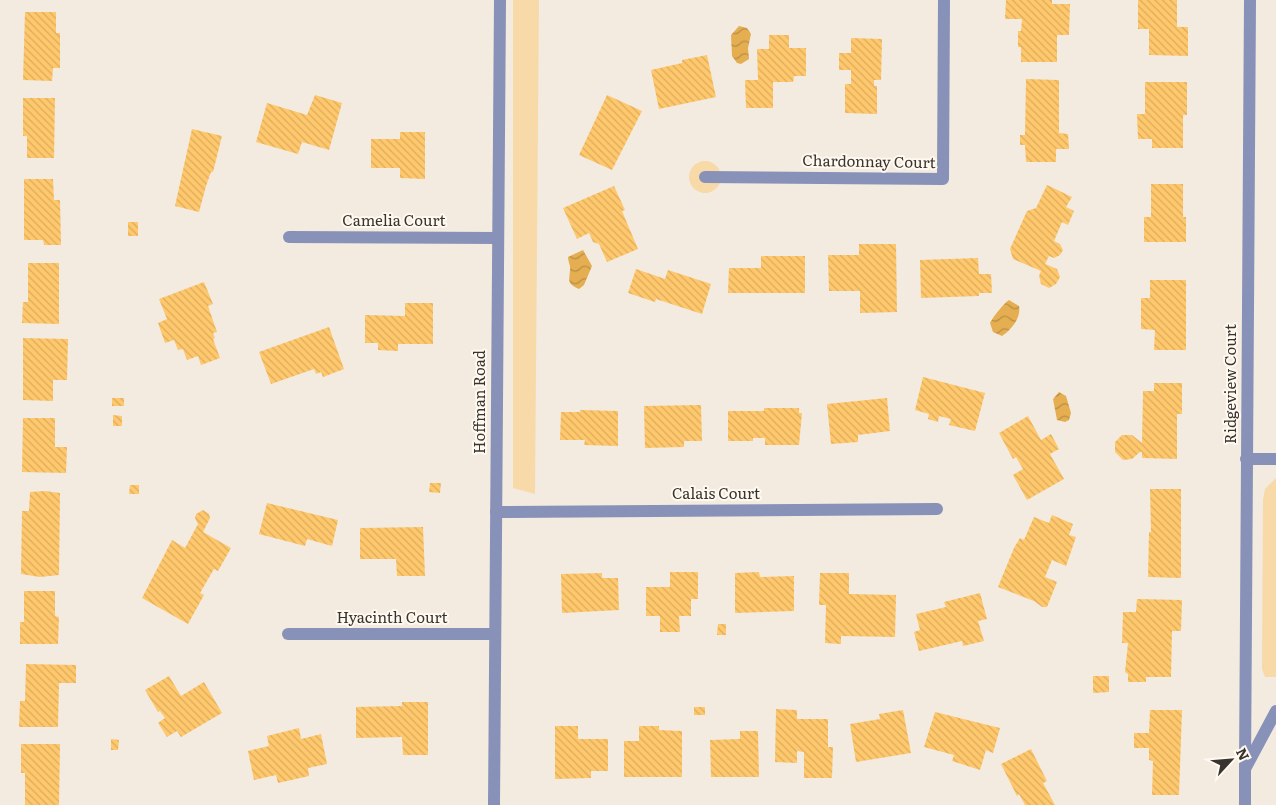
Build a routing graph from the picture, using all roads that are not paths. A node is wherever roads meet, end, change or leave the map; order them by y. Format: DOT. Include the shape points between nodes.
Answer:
graph roads {
  1 [pos="500,0"];
  2 [pos="944,0"];
  3 [pos="1250,0"];
  4 [pos="705,177"];
  5 [pos="289,237"];
  6 [pos="498,238"];
  7 [pos="1246,459"];
  8 [pos="1276,459"];
  9 [pos="937,509"];
  10 [pos="496,512"];
  11 [pos="288,634"];
  12 [pos="495,634"];
  13 [pos="1276,711"];
  14 [pos="1245,769"];
  15 [pos="494,805"];
  16 [pos="1245,805"];
  1 -- 6 [label="street, Hoffman Road"];
  2 -- 4 [label="street, Chardonnay Court" via="943,179"];
  3 -- 7 [label="street, Ridgeview Court"];
  5 -- 6 [label="street, Camelia Court"];
  6 -- 10 [label="street, Hoffman Road"];
  7 -- 8 [label="street"];
  7 -- 14 [label="street, Ridgeview Court"];
  9 -- 10 [label="street, Calais Court"];
  10 -- 12 [label="street, Hoffman Road"];
  11 -- 12 [label="street, Hyacinth Court"];
  12 -- 15 [label="street, Hoffman Road"];
  13 -- 14 [label="street"];
  14 -- 16 [label="street, Ridgeview Court"];
}
